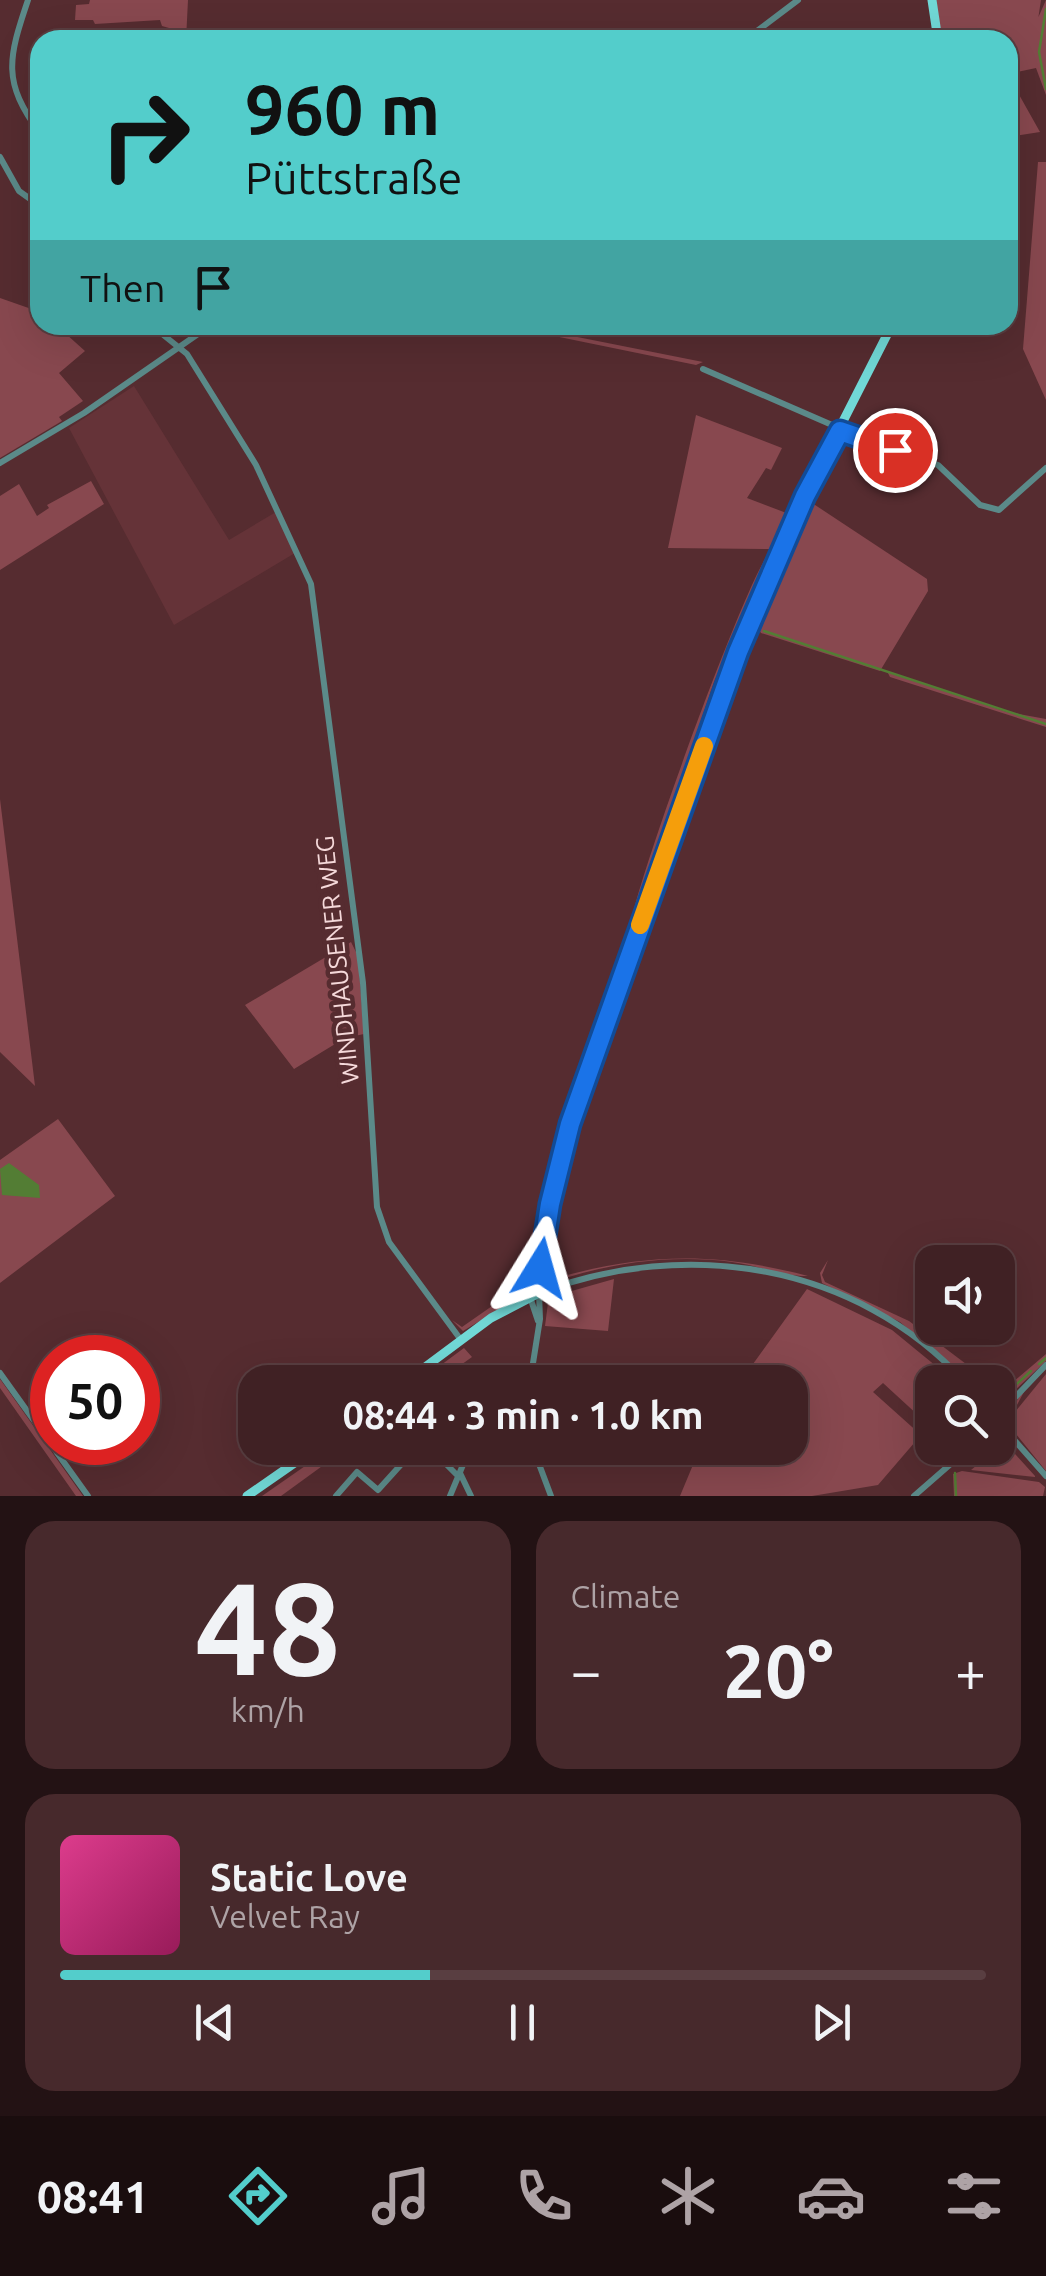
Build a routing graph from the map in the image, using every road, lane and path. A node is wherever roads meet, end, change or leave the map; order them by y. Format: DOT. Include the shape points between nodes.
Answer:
graph roads {
  1 [pos="28,0"];
  2 [pos="798,0"];
  3 [pos="932,0"];
  4 [pos="758,30"];
  5 [pos="936,30"];
  6 [pos="30,120"];
  7 [pos="0,157"];
  8 [pos="30,198"];
  9 [pos="164,335"];
  10 [pos="194,335"];
  11 [pos="887,335"];
  12 [pos="177,345"];
  13 [pos="703,369"];
  14 [pos="841,430"];
  15 [pos="0,463"];
  16 [pos="1046,468"];
  17 [pos="534,1295"];
  18 [pos="461,1340"];
  19 [pos="428,1365"];
  20 [pos="533,1365"];
  21 [pos="946,1365"];
  22 [pos="1046,1365"];
  23 [pos="0,1373"];
  24 [pos="1015,1395"];
  25 [pos="1015,1443"];
  26 [pos="292,1465"];
  27 [pos="401,1465"];
  28 [pos="449,1465"];
  29 [pos="463,1465"];
  30 [pos="540,1465"];
  31 [pos="950,1465"];
  32 [pos="459,1474"];
  33 [pos="1046,1476"];
  34 [pos="250,1495"];
  35 [pos="88,1496"];
  36 [pos="336,1496"];
  37 [pos="450,1496"];
  38 [pos="472,1496"];
  39 [pos="552,1496"];
  40 [pos="914,1496"];
  1 -- 6 [label="street" via="12,84"];
  2 -- 4 [label="street"];
  3 -- 5 [label="main road"];
  7 -- 8 [label="street"];
  9 -- 12 [label="street, WINDHAUSENER WEG"];
  10 -- 12 [label="street"];
  11 -- 14 [label="main road"];
  12 -- 15 [label="street"];
  12 -- 18 [label="street, WINDHAUSENER WEG" via="256,465 316,608 356,916 377,1207 389,1242"];
  13 -- 14 [label="street"];
  14 -- 16 [label="street" via="938,466 992,508 1006,507"];
  14 -- 17 [label="main road" via="805,496 724,688 570,1124"];
  17 -- 18 [label="main road"];
  17 -- 20 [label="street" via="539,1322"];
  17 -- 21 [label="street" via="648,1264 765,1270 872,1310"];
  18 -- 19 [label="main road"];
  22 -- 24 [label="street"];
  23 -- 35 [label="street"];
  25 -- 33 [label="street"];
  26 -- 34 [label="main road"];
  27 -- 36 [label="street" via="378,1490 358,1472"];
  28 -- 32 [label="street"];
  29 -- 32 [label="street"];
  30 -- 39 [label="street"];
  31 -- 40 [label="street"];
  32 -- 37 [label="street"];
  32 -- 38 [label="street"];
}
